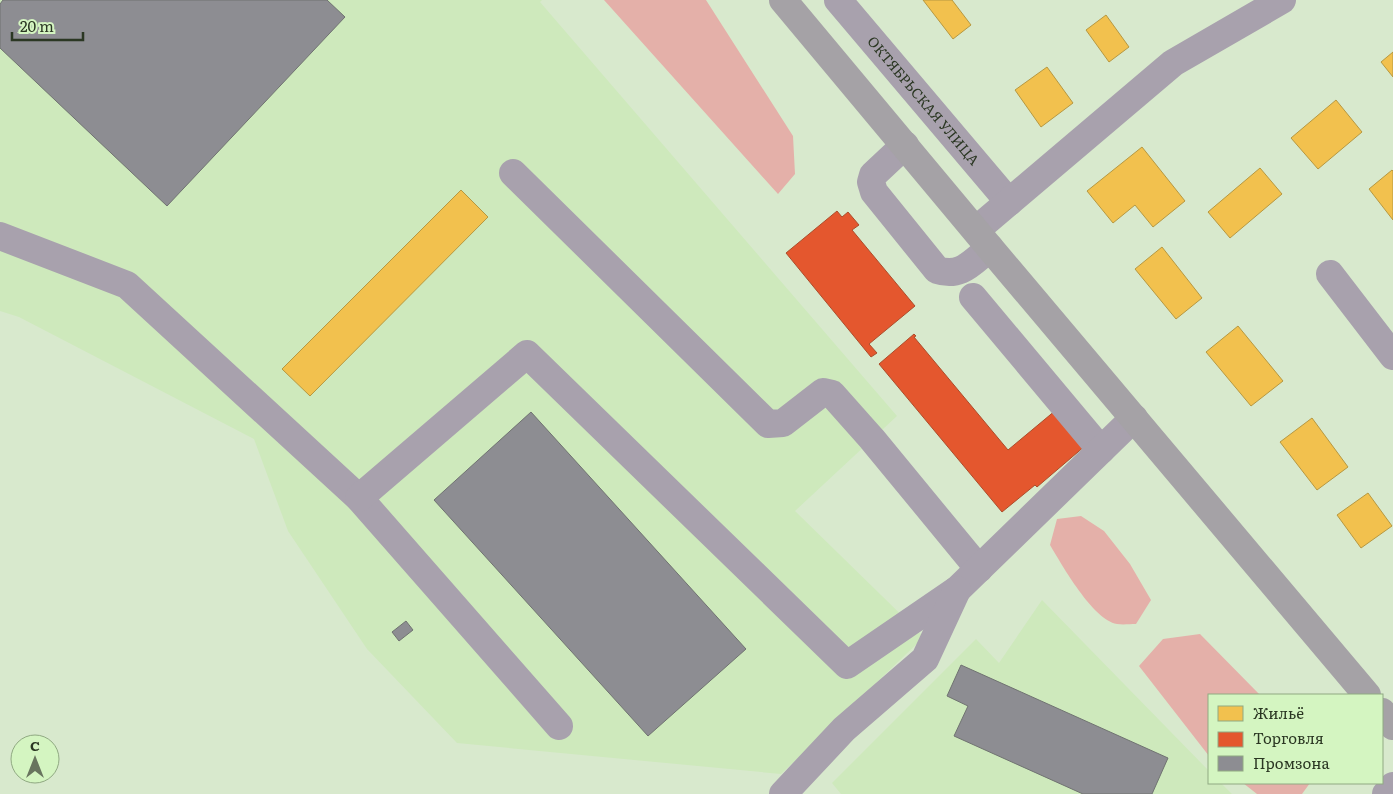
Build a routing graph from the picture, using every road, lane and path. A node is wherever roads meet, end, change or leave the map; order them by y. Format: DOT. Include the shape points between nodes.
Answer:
graph roads {
  1 [pos="783,0"];
  2 [pos="838,0"];
  3 [pos="1282,0"];
  4 [pos="905,145"];
  5 [pos="512,173"];
  6 [pos="1009,202"];
  7 [pos="0,236"];
  8 [pos="983,239"];
  9 [pos="1330,274"];
  10 [pos="973,297"];
  11 [pos="1393,356"];
  12 [pos="1134,418"];
  13 [pos="1101,450"];
  14 [pos="359,498"];
  15 [pos="979,569"];
  16 [pos="958,589"];
  17 [pos="1366,694"];
  18 [pos="1383,713"];
  19 [pos="559,726"];
  20 [pos="1393,726"];
  21 [pos="1393,786"];
  22 [pos="783,794"];
  23 [pos="1386,794"];
  1 -- 4 [label="main road"];
  2 -- 6 [label="street, ОКТЯБРЬСКАЯ УЛИЦА"];
  3 -- 6 [label="street" via="1173,63"];
  4 -- 8 [label="main road"];
  4 -- 8 [label="street" via="873,175 871,182 874,192 937,270 947,273 960,271"];
  5 -- 15 [label="street" via="768,424 783,424 823,392 832,394"];
  6 -- 8 [label="street"];
  7 -- 14 [label="street" via="127,285"];
  8 -- 12 [label="main road"];
  9 -- 11 [label="street"];
  10 -- 13 [label="street"];
  12 -- 13 [label="street"];
  12 -- 17 [label="main road"];
  13 -- 15 [label="street"];
  14 -- 16 [label="street" via="527,354 847,665"];
  14 -- 19 [label="street"];
  15 -- 16 [label="street"];
  16 -- 22 [label="street" via="925,659 844,729"];
  18 -- 20 [label="main road"];
  21 -- 23 [label="street"];
}
